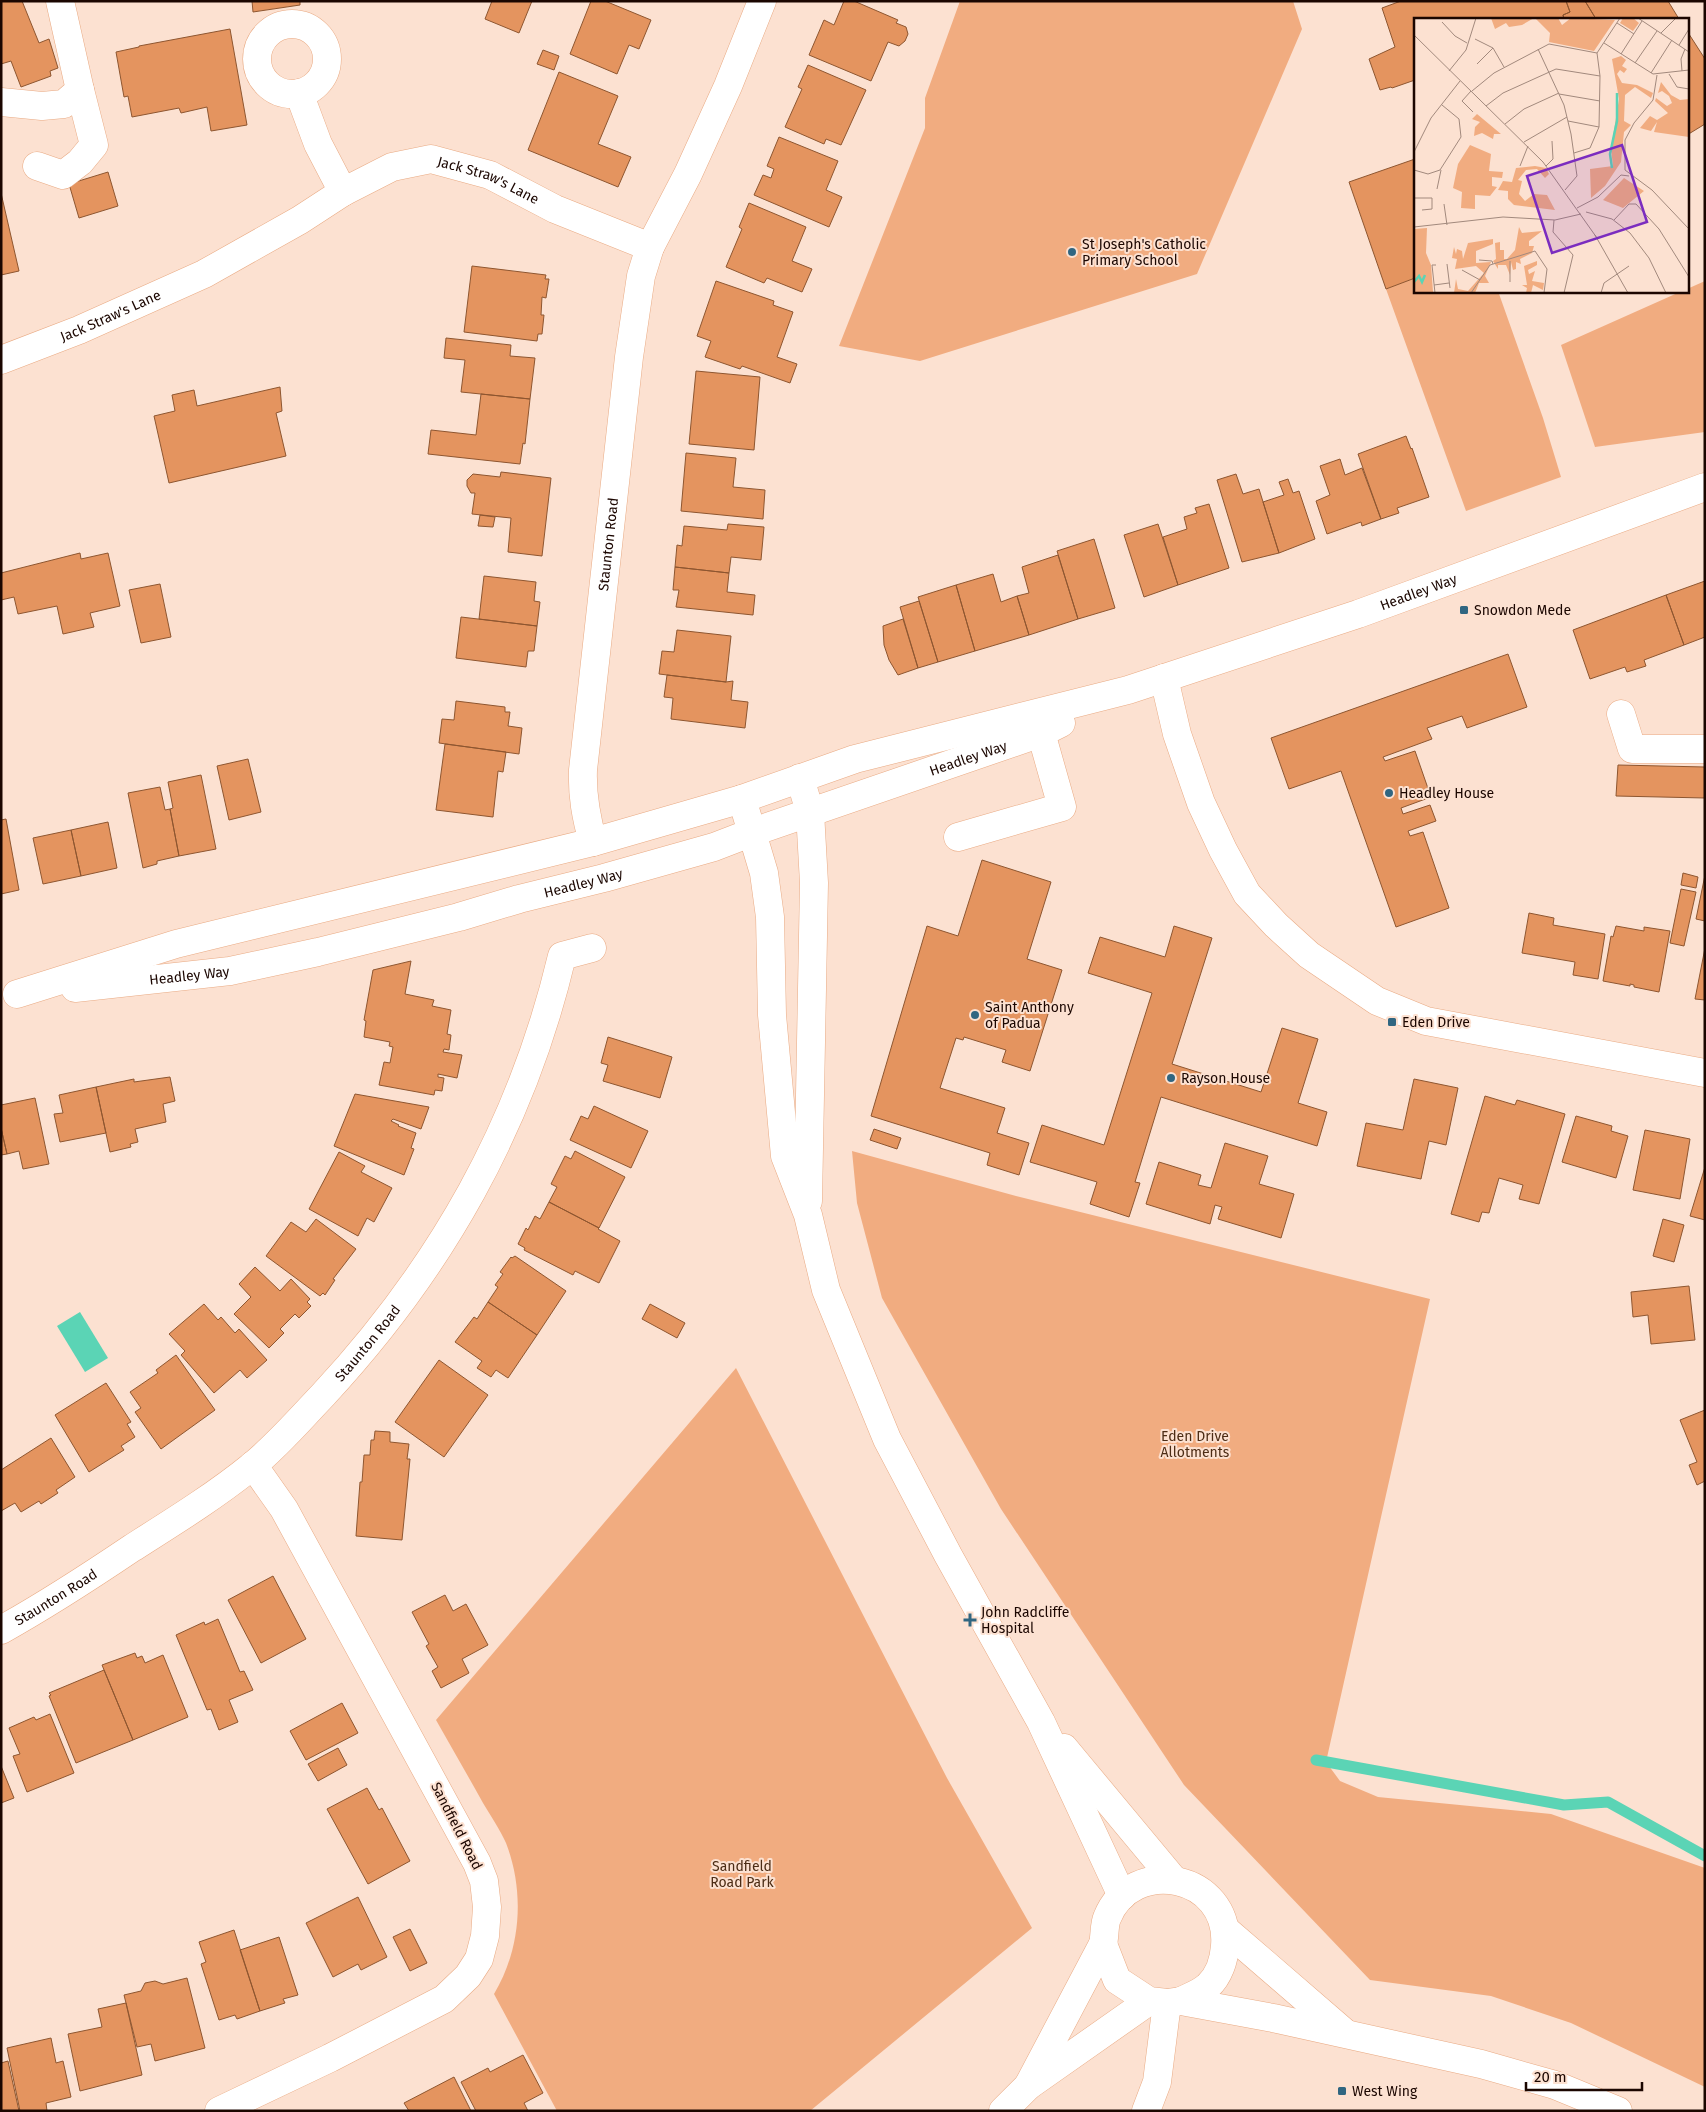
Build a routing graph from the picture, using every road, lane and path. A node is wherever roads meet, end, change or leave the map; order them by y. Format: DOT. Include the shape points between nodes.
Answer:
graph roads {
  1 [pos="60,1"];
  2 [pos="762,1"];
  3 [pos="80,90"];
  4 [pos="299,93"];
  5 [pos="1,102"];
  6 [pos="37,166"];
  7 [pos="343,192"];
  8 [pos="650,247"];
  9 [pos="1,360"];
  10 [pos="1705,487"];
  11 [pos="1164,678"];
  12 [pos="1621,714"];
  13 [pos="1038,724"];
  14 [pos="1705,748"];
  15 [pos="800,778"];
  16 [pos="742,799"];
  17 [pos="810,812"];
  18 [pos="753,832"];
  19 [pos="958,837"];
  20 [pos="593,842"];
  21 [pos="592,948"];
  22 [pos="9,996"];
  23 [pos="1705,1073"];
  24 [pos="808,1215"];
  25 [pos="253,1465"];
  26 [pos="1,1630"];
  27 [pos="1041,1722"];
  28 [pos="1173,1879"];
  29 [pos="1122,1896"];
  30 [pos="1226,1931"];
  31 [pos="1104,1944"];
  32 [pos="1166,2002"];
  33 [pos="1347,2034"];
  34 [pos="1028,2086"];
  35 [pos="219,2111"];
  36 [pos="1003,2111"];
  37 [pos="1146,2111"];
  38 [pos="1618,2111"];
  1 -- 3 [label="street"];
  2 -- 8 [label="street" via="688,174"];
  3 -- 5 [label="street" via="64,104 42,106"];
  3 -- 6 [label="street" via="94,145 63,175"];
  4 -- 7 [label="street" via="318,144"];
  7 -- 8 [label="street, Jack Straw's Lane" via="392,167 431,159 445,161 490,175 555,209"];
  7 -- 9 [label="street, Jack Straw's Lane" via="204,274 83,329"];
  8 -- 20 [label="street, Staunton Road" via="641,276 633,328 584,770 582,796"];
  10 -- 11 [label="street, Headley Way" via="1358,614"];
  11 -- 13 [label="street, Headley Way"];
  11 -- 23 [label="street" via="1183,751 1201,803 1223,850 1247,894 1309,955 1377,1001 1426,1021"];
  12 -- 14 [label="street" via="1632,749"];
  13 -- 15 [label="street, Headley Way" via="855,759"];
  13 -- 17 [label="street, Headley Way"];
  13 -- 19 [label="street" via="1062,807"];
  15 -- 16 [label="street, Headley Way"];
  15 -- 17 [label="street"];
  16 -- 18 [label="street"];
  16 -- 20 [label="street, Headley Way"];
  17 -- 18 [label="street, Headley Way"];
  17 -- 24 [label="street" via="814,883"];
  18 -- 22 [label="street, Headley Way" via="714,847 459,917 230,971"];
  18 -- 24 [label="street" via="764,872 770,917 772,1015 785,1156"];
  20 -- 22 [label="street, Headley Way" via="176,944"];
  21 -- 25 [label="street, Staunton Road" via="562,956 541,1035 509,1119 439,1247 381,1328 324,1393"];
  24 -- 27 [label="street" via="826,1290 887,1440"];
  25 -- 26 [label="street, Staunton Road" via="50,1603"];
  25 -- 35 [label="street, Sandfield Road" via="284,1509 443,1798 477,1863 484,1881 487,1908 479,1959 468,1976 444,1999"];
  27 -- 28 [label="street"];
  27 -- 29 [label="street"];
  28 -- 29 [label="street" via="1145,1882"];
  28 -- 30 [label="street" via="1198,1888 1217,1906"];
  29 -- 31 [label="street" via="1107,1918"];
  30 -- 32 [label="street" via="1224,1961 1208,1987"];
  30 -- 33 [label="street"];
  31 -- 32 [label="street" via="1117,1980"];
  31 -- 34 [label="street"];
  32 -- 33 [label="street"];
  32 -- 34 [label="street"];
  32 -- 37 [label="street" via="1157,2082"];
  33 -- 38 [label="street" via="1481,2064 1554,2085"];
  34 -- 36 [label="street"];
}
